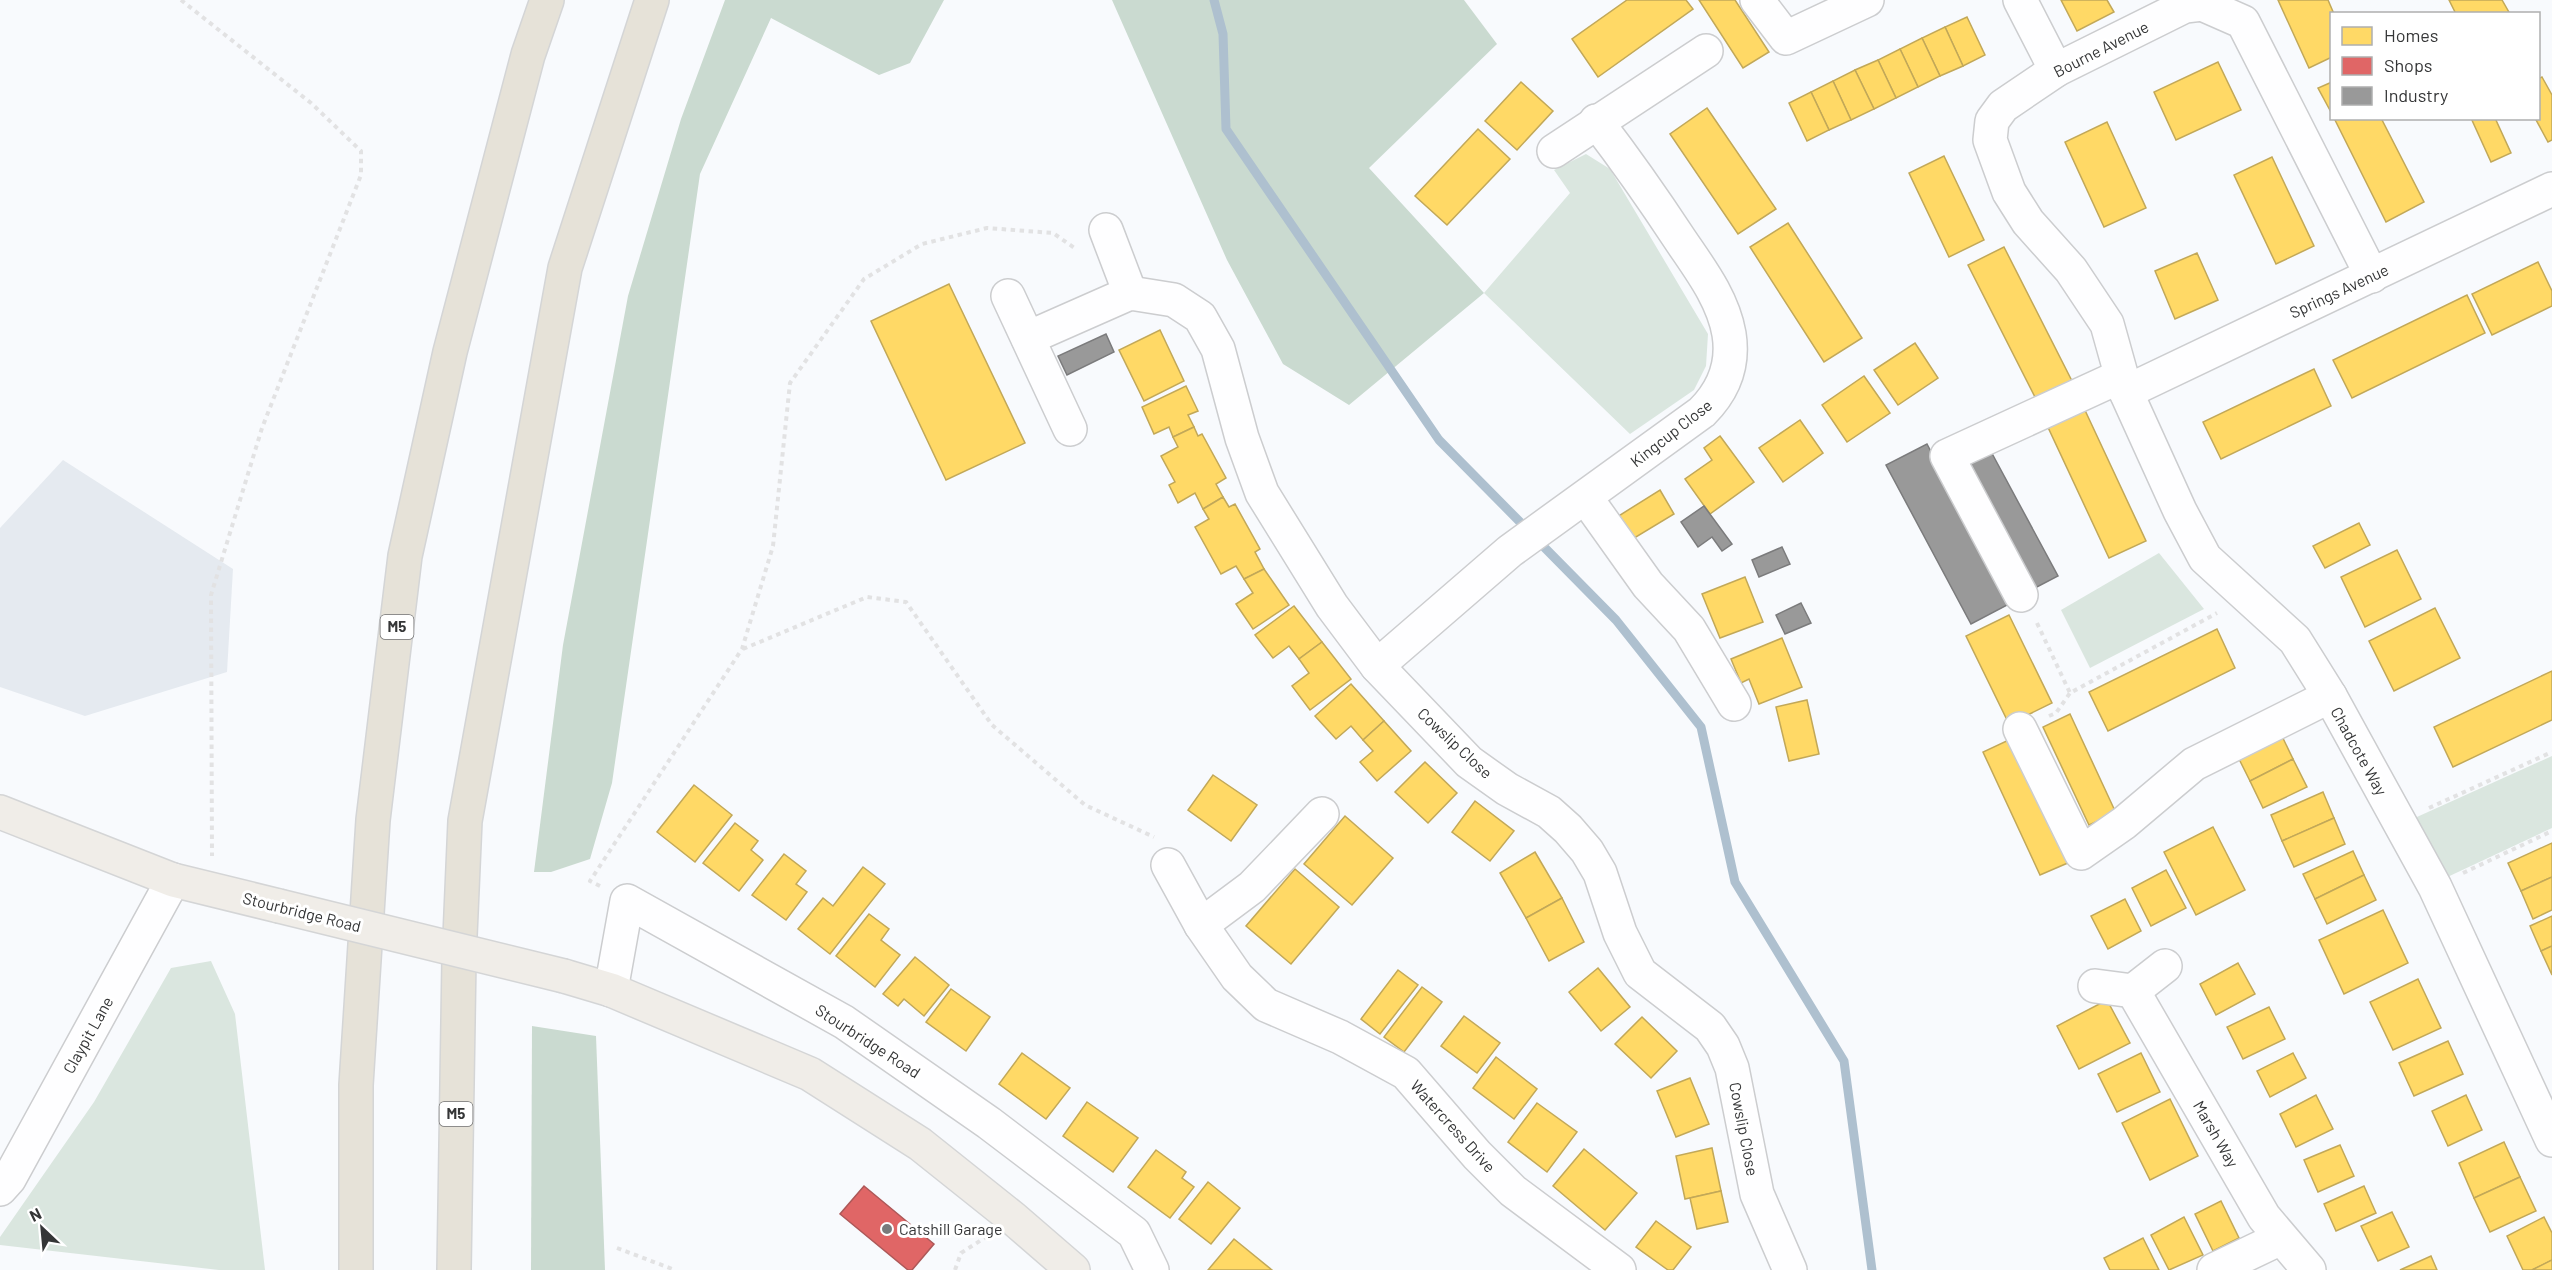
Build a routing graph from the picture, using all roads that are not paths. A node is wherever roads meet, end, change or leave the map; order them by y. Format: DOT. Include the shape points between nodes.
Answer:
graph roads {
  1 [pos="547,0"];
  2 [pos="652,0"];
  3 [pos="1757,0"];
  4 [pos="1868,0"];
  5 [pos="2020,0"];
  6 [pos="2183,3"];
  7 [pos="1706,51"];
  8 [pos="2056,70"];
  9 [pos="1596,121"];
  10 [pos="1554,151"];
  11 [pos="2552,189"];
  12 [pos="1106,230"];
  13 [pos="2372,276"];
  14 [pos="1124,279"];
  15 [pos="1008,296"];
  16 [pos="1042,332"];
  17 [pos="2123,384"];
  18 [pos="1070,429"];
  19 [pos="1586,498"];
  20 [pos="2027,605"];
  21 [pos="1377,666"];
  22 [pos="2330,696"];
  23 [pos="1734,704"];
  24 [pos="2020,729"];
  25 [pos="0,812"];
  26 [pos="1322,814"];
  27 [pos="1168,865"];
  28 [pos="173,880"];
  29 [pos="1201,926"];
  30 [pos="2165,966"];
  31 [pos="2095,986"];
  32 [pos="611,990"];
  33 [pos="2133,992"];
  34 [pos="2552,1140"];
  35 [pos="0,1188"];
  36 [pos="2281,1238"];
  37 [pos="356,1270"];
  38 [pos="454,1270"];
  39 [pos="1073,1270"];
  40 [pos="1152,1270"];
  41 [pos="1619,1270"];
  42 [pos="1790,1270"];
  43 [pos="2214,1270"];
  44 [pos="2309,1270"];
  1 -- 37 [label="highway, M5" via="528,55 450,352 405,556 373,820 356,1085"];
  2 -- 38 [label="highway, M5" via="565,268 465,820"];
  3 -- 4 [label="street" via="1786,38"];
  5 -- 8 [label="street"];
  6 -- 8 [label="street, Bourne Avenue"];
  6 -- 13 [label="street, Bourne Avenue" via="2202,4 2243,22"];
  7 -- 9 [label="street"];
  8 -- 17 [label="street, Bourne Avenue" via="2003,106 1992,121 1990,140 2009,192 2028,222 2071,270 2107,324"];
  9 -- 10 [label="street"];
  9 -- 19 [label="street, Kingcup Close" via="1710,285 1727,323 1730,346 1728,370 1715,399"];
  11 -- 13 [label="street, Springs Avenue"];
  12 -- 14 [label="street"];
  13 -- 17 [label="street, Springs Avenue"];
  14 -- 16 [label="street"];
  14 -- 21 [label="street, Cowslip Close" via="1174,300 1200,317 1218,349 1242,438 1262,493 1332,606"];
  15 -- 16 [label="street"];
  16 -- 18 [label="street"];
  17 -- 20 [label="street, Springs Avenue" via="1947,456"];
  17 -- 22 [label="street, Chadcote Way" via="2205,558 2295,640"];
  19 -- 21 [label="street, Kingcup Close" via="1541,526"];
  19 -- 23 [label="street" via="1648,585 1689,629"];
  21 -- 42 [label="street, Cowslip Close" via="1469,762 1507,789 1550,812 1568,829 1600,873 1620,933 1640,973 1710,1027 1723,1046 1732,1068 1757,1194"];
  22 -- 24 [label="street" via="2194,764 2124,823 2081,853"];
  22 -- 34 [label="street, Chadcote Way" via="2435,887"];
  25 -- 28 [label="main road, Stourbridge Road"];
  26 -- 29 [label="street" via="1252,887"];
  27 -- 29 [label="street, Watercress Drive"];
  28 -- 32 [label="main road, Stourbridge Road, bridge"];
  28 -- 35 [label="street, Claypit Lane" via="9,1179"];
  29 -- 41 [label="street, Watercress Drive" via="1237,976 1266,1005 1340,1037 1406,1073 1513,1191"];
  30 -- 33 [label="street"];
  31 -- 33 [label="street"];
  32 -- 39 [label="main road, Stourbridge Road" via="810,1074 920,1144"];
  32 -- 40 [label="street, Stourbridge Road" via="627,901 844,1022 980,1116 1134,1233"];
  33 -- 36 [label="street, Marsh Way" via="2264,1217"];
  36 -- 43 [label="street"];
  36 -- 44 [label="street, Marsh Way"];
}
